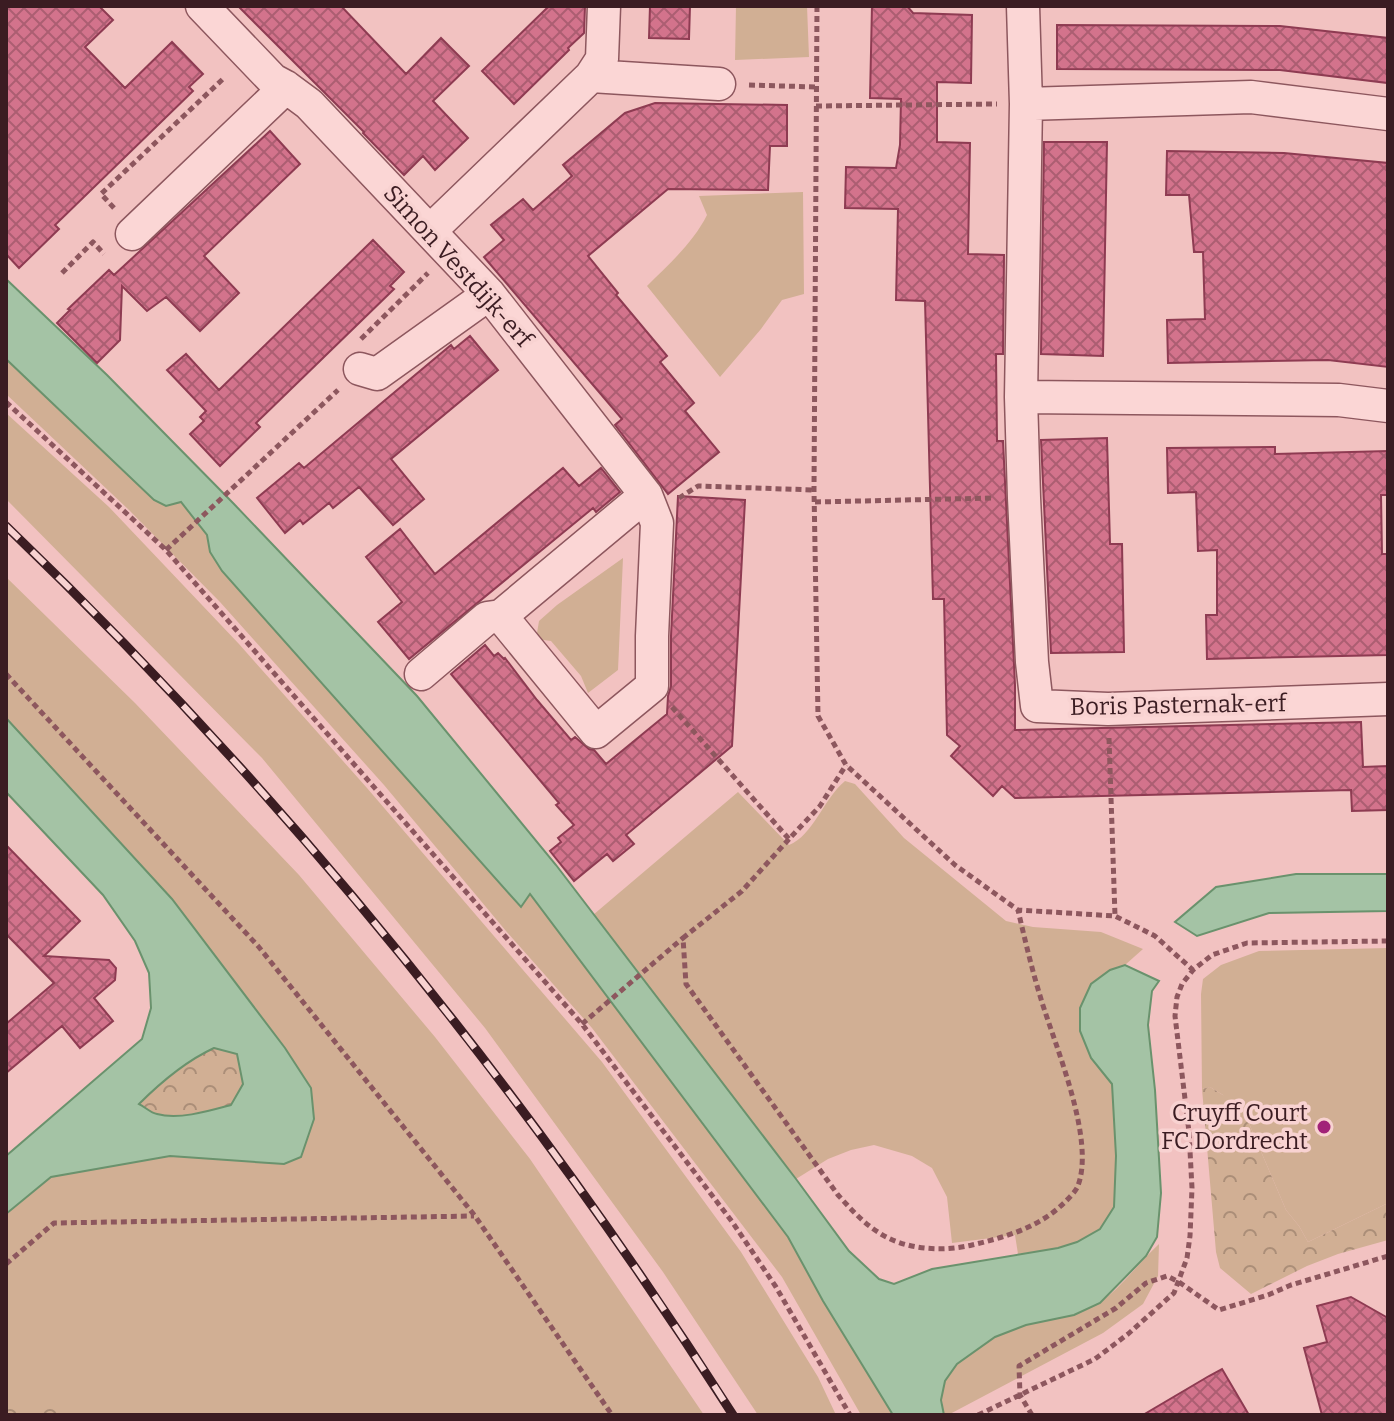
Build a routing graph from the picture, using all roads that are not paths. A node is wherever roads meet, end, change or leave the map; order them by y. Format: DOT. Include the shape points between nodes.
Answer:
graph roads {
  1 [pos="202,6"];
  2 [pos="604,6"];
  3 [pos="1023,6"];
  4 [pos="591,76"];
  5 [pos="719,84"];
  6 [pos="286,87"];
  7 [pos="1026,104"];
  8 [pos="1388,114"];
  9 [pos="118,228"];
  10 [pos="440,241"];
  11 [pos="489,294"];
  12 [pos="360,369"];
  13 [pos="1021,397"];
  14 [pos="1388,406"];
  15 [pos="646,495"];
  16 [pos="501,616"];
  17 [pos="421,674"];
  18 [pos="1388,699"];
  1 -- 6 [label="street, Simon Vestdijk-erf"];
  2 -- 4 [label="street" via="602,59"];
  3 -- 7 [label="street, Boris Pasternak-erf"];
  4 -- 5 [label="street"];
  4 -- 10 [label="street"];
  6 -- 9 [label="street"];
  6 -- 10 [label="street, Simon Vestdijk-erf" via="309,104"];
  7 -- 8 [label="street" via="1251,97"];
  7 -- 13 [label="street, Boris Pasternak-erf"];
  10 -- 11 [label="street, Simon Vestdijk-erf"];
  11 -- 12 [label="street" via="377,374"];
  11 -- 15 [label="street, Simon Vestdijk-erf"];
  13 -- 14 [label="street" via="1339,400"];
  13 -- 18 [label="street, Boris Pasternak-erf" via="1037,706 1108,709"];
  15 -- 16 [label="street"];
  15 -- 16 [label="street, Simon Vestdijk-erf" via="657,523 652,686 596,732"];
  16 -- 17 [label="street" via="487,618"];
}
